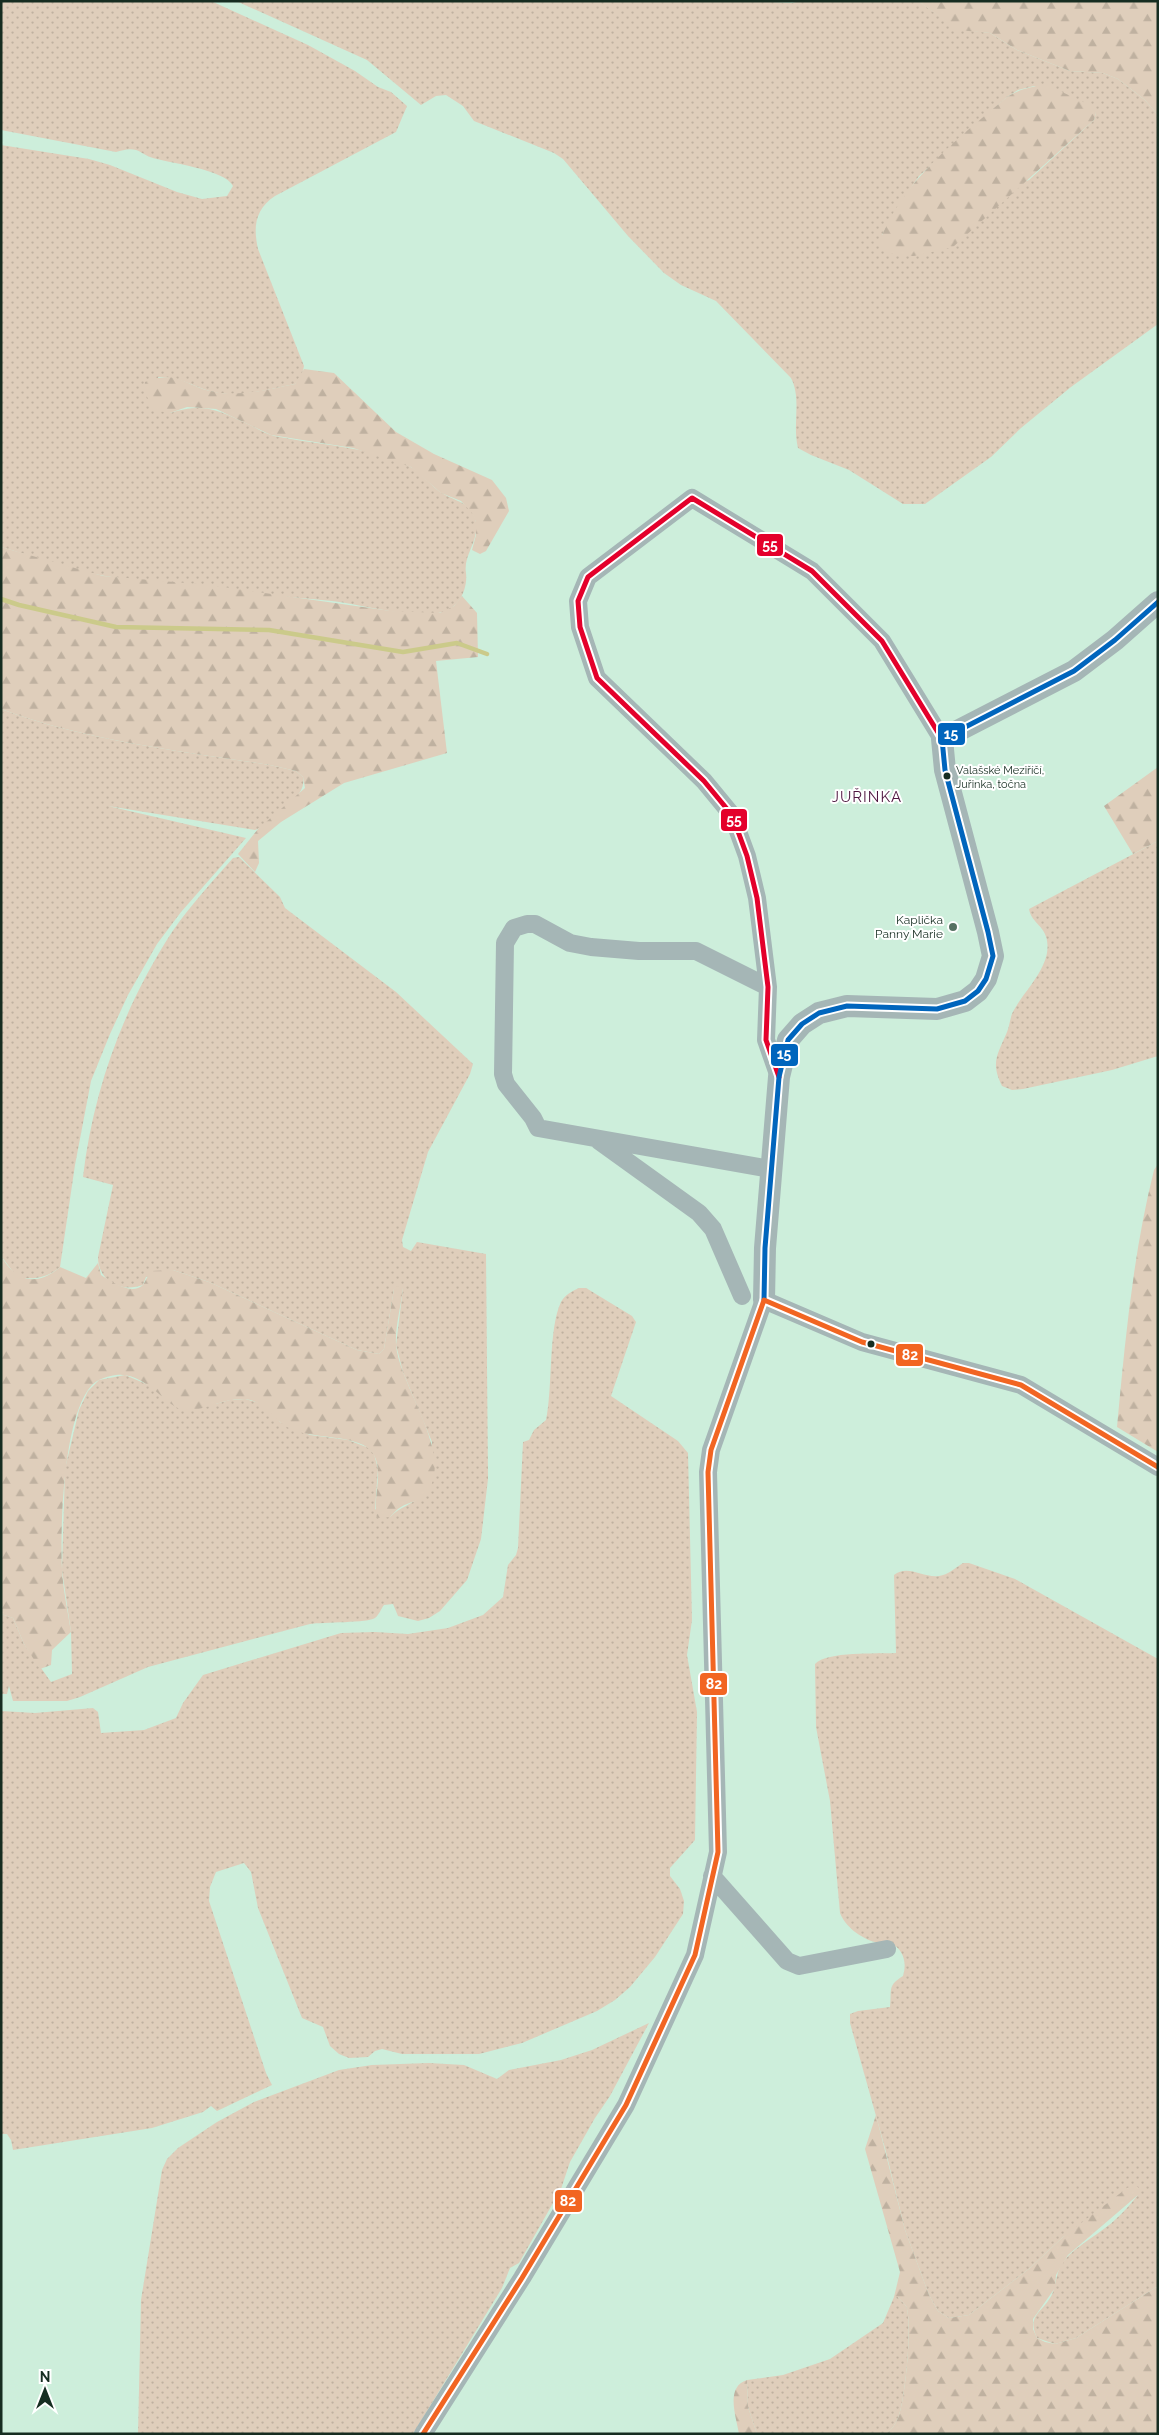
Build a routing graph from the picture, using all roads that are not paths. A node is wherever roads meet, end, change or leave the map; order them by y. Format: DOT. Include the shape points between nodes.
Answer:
graph roads {
  1 [pos="1158,602"];
  2 [pos="942,739"];
  3 [pos="768,987"];
  4 [pos="779,1078"];
  5 [pos="599,1140"];
  6 [pos="771,1169"];
  7 [pos="742,1296"];
  8 [pos="764,1300"];
  9 [pos="1158,1467"];
  10 [pos="712,1876"];
  11 [pos="886,1950"];
  12 [pos="424,2434"];
  1 -- 2 [label="street" via="1074,671"];
  2 -- 3 [label="street" via="882,641 812,571 692,498 588,577 578,601 580,627 598,678 704,781 732,815 748,856 757,898"];
  2 -- 4 [label="street" via="944,770 993,956 986,979 965,1001 937,1009 846,1006 819,1014 802,1024 788,1040"];
  3 -- 4 [label="street" via="766,1040"];
  3 -- 5 [label="street" via="696,951 592,947 570,943 535,924 514,928 505,943 501,1067 506,1084 538,1128"];
  4 -- 6 [label="street"];
  5 -- 6 [label="street" via="639,1144"];
  5 -- 7 [label="street" via="699,1213 713,1230"];
  6 -- 8 [label="street"];
  8 -- 9 [label="street" via="862,1342 1021,1385"];
  8 -- 10 [label="street" via="711,1450 708,1472 718,1852"];
  10 -- 11 [label="street" via="787,1961 800,1966"];
  10 -- 12 [label="street" via="695,1955 626,2105"];
}
